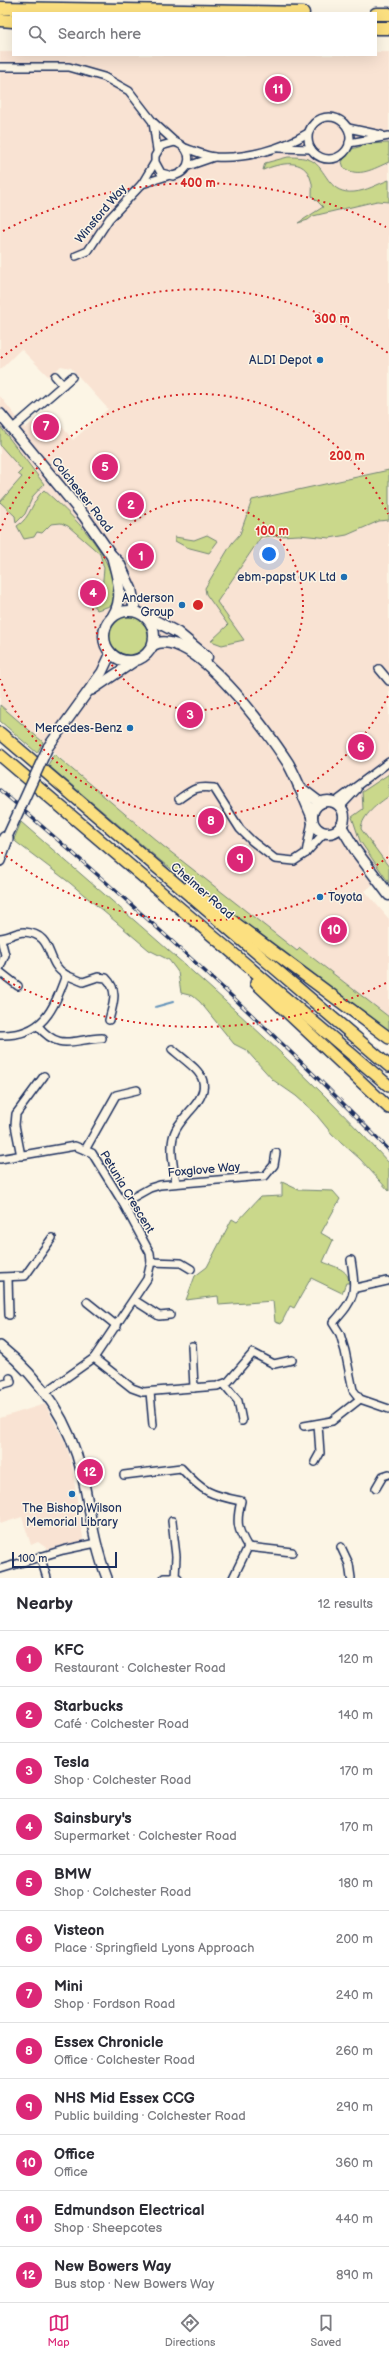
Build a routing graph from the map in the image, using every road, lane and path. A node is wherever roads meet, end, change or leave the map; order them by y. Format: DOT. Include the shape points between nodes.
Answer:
graph roads {
  1 [pos="0,4"];
  2 [pos="0,8"];
  3 [pos="68,8"];
  4 [pos="256,12"];
  5 [pos="377,14"];
  6 [pos="389,14"];
  7 [pos="0,20"];
  8 [pos="12,20"];
  9 [pos="0,26"];
  10 [pos="12,26"];
  11 [pos="377,28"];
  12 [pos="389,28"];
  13 [pos="0,67"];
  14 [pos="153,122"];
  15 [pos="348,128"];
  16 [pos="308,133"];
  17 [pos="387,136"];
  18 [pos="175,142"];
  19 [pos="349,143"];
  20 [pos="185,148"];
  21 [pos="277,148"];
  22 [pos="311,149"];
  23 [pos="157,150"];
  24 [pos="215,157"];
  25 [pos="155,162"];
  26 [pos="188,166"];
  27 [pos="167,176"];
  28 [pos="142,184"];
  29 [pos="76,256"];
  30 [pos="55,376"];
  31 [pos="72,377"];
  32 [pos="63,385"];
  33 [pos="0,414"];
  34 [pos="12,429"];
  35 [pos="112,555"];
  36 [pos="135,611"];
  37 [pos="113,616"];
  38 [pos="146,617"];
  39 [pos="152,645"];
  40 [pos="110,653"];
  41 [pos="134,661"];
  42 [pos="379,669"];
  43 [pos="222,680"];
  44 [pos="389,681"];
  45 [pos="87,693"];
  46 [pos="0,733"];
  47 [pos="0,755"];
  48 [pos="389,762"];
  49 [pos="298,786"];
  50 [pos="179,800"];
  51 [pos="320,803"];
  52 [pos="337,805"];
  53 [pos="312,818"];
  54 [pos="341,826"];
  55 [pos="328,833"];
  56 [pos="8,835"];
  57 [pos="0,846"];
  58 [pos="356,851"];
  59 [pos="306,853"];
  60 [pos="143,857"];
  61 [pos="0,861"];
  62 [pos="144,879"];
  63 [pos="389,895"];
  64 [pos="1,939"];
  65 [pos="0,967"];
  66 [pos="0,972"];
  67 [pos="66,975"];
  68 [pos="18,986"];
  69 [pos="109,1020"];
  70 [pos="38,1026"];
  71 [pos="0,1035"];
  72 [pos="102,1038"];
  73 [pos="389,1038"];
  74 [pos="172,1049"];
  75 [pos="389,1066"];
  76 [pos="44,1076"];
  77 [pos="389,1086"];
  78 [pos="137,1090"];
  79 [pos="389,1108"];
  80 [pos="85,1150"];
  81 [pos="276,1153"];
  82 [pos="21,1156"];
  83 [pos="0,1160"];
  84 [pos="176,1183"];
  85 [pos="123,1203"];
  86 [pos="52,1238"];
  87 [pos="351,1260"];
  88 [pos="151,1262"];
  89 [pos="191,1269"];
  90 [pos="0,1277"];
  91 [pos="8,1278"];
  92 [pos="387,1281"];
  93 [pos="356,1288"];
  94 [pos="134,1300"];
  95 [pos="87,1302"];
  96 [pos="9,1315"];
  97 [pos="170,1315"];
  98 [pos="117,1326"];
  99 [pos="0,1346"];
  100 [pos="192,1346"];
  101 [pos="94,1358"];
  102 [pos="292,1360"];
  103 [pos="10,1378"];
  104 [pos="224,1384"];
  105 [pos="0,1385"];
  106 [pos="194,1388"];
  107 [pos="46,1392"];
  108 [pos="150,1392"];
  109 [pos="360,1399"];
  110 [pos="389,1409"];
  111 [pos="242,1421"];
  112 [pos="318,1424"];
  113 [pos="152,1425"];
  114 [pos="304,1426"];
  115 [pos="315,1462"];
  116 [pos="389,1474"];
  117 [pos="124,1475"];
  118 [pos="376,1488"];
  119 [pos="172,1520"];
  120 [pos="96,1543"];
  121 [pos="248,1547"];
  122 [pos="341,1547"];
  123 [pos="292,1552"];
  124 [pos="40,1556"];
  125 [pos="0,1569"];
  126 [pos="47,1578"];
  127 [pos="106,1578"];
  128 [pos="164,1578"];
  129 [pos="176,1578"];
  130 [pos="178,1578"];
  131 [pos="233,1578"];
  132 [pos="351,1578"];
  1 -- 3 [label="highway"];
  2 -- 3 [label="highway"];
  3 -- 4 [label="highway"];
  5 -- 6 [label="highway"];
  7 -- 8 [label="highway"];
  9 -- 10 [label="highway"];
  11 -- 12 [label="highway"];
  13 -- 14 [label="street, Winsford Way" via="69,67 104,76 129,91"];
  14 -- 18 [label="street, Winsford Way"];
  14 -- 23 [label="street, Winsford Way"];
  15 -- 16 [label="street" via="335,118 322,118 311,126"];
  15 -- 17 [label="street"];
  15 -- 19 [label="street"];
  16 -- 21 [label="street"];
  16 -- 22 [label="street"];
  17 -- 19 [label="street"];
  18 -- 20 [label="street, Winsford Way"];
  18 -- 23 [label="street" via="167,143"];
  19 -- 22 [label="street" via="344,153 334,159 321,158"];
  20 -- 24 [label="street, Winsford Way"];
  20 -- 26 [label="street"];
  21 -- 22 [label="street"];
  21 -- 24 [label="street"];
  23 -- 25 [label="street, Winsford Way"];
  24 -- 26 [label="street, Winsford Way"];
  25 -- 27 [label="street" via="157,168"];
  25 -- 28 [label="street, Winsford Way"];
  26 -- 27 [label="street, Winsford Way" via="180,175"];
  27 -- 28 [label="street, Winsford Way"];
  28 -- 29 [label="street, Winsford Way" via="109,219 88,251"];
  30 -- 32 [label="street"];
  31 -- 32 [label="street"];
  32 -- 34 [label="street"];
  33 -- 34 [label="main road, Colchester Road"];
  34 -- 35 [label="main road, Colchester Road" via="84,516"];
  35 -- 36 [label="main road, Colchester Road" via="125,571"];
  35 -- 37 [label="main road, Colchester Road" via="120,593 119,605"];
  36 -- 37 [label="main road" via="123,611"];
  36 -- 38 [label="main road"];
  37 -- 40 [label="main road" via="107,623 104,633 105,644"];
  38 -- 39 [label="main road" via="154,630"];
  38 -- 43 [label="main road" via="175,631 194,644 212,663"];
  39 -- 41 [label="main road" via="145,656"];
  39 -- 43 [label="main road" via="160,642 178,645 195,655"];
  40 -- 41 [label="main road" via="122,660"];
  40 -- 45 [label="street" via="102,672"];
  41 -- 45 [label="street"];
  42 -- 44 [label="street"];
  43 -- 49 [label="main road" via="260,722 288,764"];
  45 -- 56 [label="street, bridge" via="48,747"];
  46 -- 60 [label="main road, Chelmer Road"];
  47 -- 62 [label="main road"];
  48 -- 52 [label="street"];
  49 -- 51 [label="main road"];
  49 -- 53 [label="main road"];
  50 -- 59 [label="street" via="193,789 214,788 240,829 275,859 294,861"];
  51 -- 52 [label="main road"];
  51 -- 53 [label="main road"];
  52 -- 54 [label="main road" via="343,814"];
  53 -- 55 [label="main road" via="316,828"];
  53 -- 59 [label="street"];
  54 -- 55 [label="main road"];
  54 -- 58 [label="main road"];
  55 -- 58 [label="main road"];
  55 -- 59 [label="street"];
  56 -- 57 [label="street" via="4,837"];
  56 -- 61 [label="street"];
  58 -- 63 [label="main road"];
  60 -- 73 [label="main road" via="208,902"];
  60 -- 75 [label="main road, Chelmer Road"];
  62 -- 77 [label="main road"];
  62 -- 79 [label="main road"];
  64 -- 65 [label="street" via="5,955"];
  64 -- 67 [label="street" via="22,932 33,933 44,939 58,971"];
  66 -- 68 [label="street"];
  67 -- 69 [label="street" via="83,982 98,977 106,978 112,984 115,994"];
  67 -- 70 [label="street" via="54,1004"];
  70 -- 71 [label="street" via="12,1036"];
  70 -- 72 [label="street" via="52,1040 60,1043"];
  74 -- 84 [label="street" via="200,1075 204,1086 200,1100 180,1122 174,1134 172,1150"];
  76 -- 82 [label="street" via="16,1114 15,1125"];
  78 -- 80 [label="street" via="116,1095"];
  80 -- 82 [label="street, Petunia Crescent" via="75,1146"];
  80 -- 85 [label="street, Petunia Crescent" via="92,1153"];
  81 -- 84 [label="street, Foxglove Way" via="271,1170 262,1177"];
  82 -- 83 [label="street, Petunia Crescent"];
  84 -- 85 [label="street, Foxglove Way" via="154,1186"];
  85 -- 88 [label="street, Petunia Crescent" via="148,1249"];
  86 -- 91 [label="street" via="25,1276"];
  87 -- 93 [label="street"];
  88 -- 89 [label="street" via="181,1263"];
  88 -- 94 [label="street" via="147,1279"];
  90 -- 91 [label="street"];
  91 -- 96 [label="street"];
  92 -- 93 [label="street"];
  93 -- 109 [label="street" via="348,1306 333,1323 342,1340 353,1390"];
  94 -- 97 [label="street" via="159,1316"];
  94 -- 98 [label="street"];
  95 -- 98 [label="street"];
  98 -- 101 [label="street"];
  99 -- 107 [label="street" via="33,1375"];
  100 -- 106 [label="street"];
  101 -- 107 [label="street"];
  101 -- 108 [label="street" via="132,1388"];
  102 -- 104 [label="street" via="274,1364 253,1353"];
  103 -- 105 [label="street" via="11,1382"];
  104 -- 106 [label="street"];
  104 -- 111 [label="street" via="238,1402"];
  106 -- 108 [label="street"];
  107 -- 120 [label="street" via="61,1418 79,1462"];
  108 -- 113 [label="street"];
  109 -- 110 [label="street"];
  109 -- 112 [label="street" via="332,1421"];
  112 -- 114 [label="street"];
  112 -- 115 [label="street" via="320,1453"];
  116 -- 118 [label="street" via="383,1476"];
  117 -- 121 [label="street" via="181,1468 197,1486 212,1495 241,1501 237,1520 240,1534"];
  119 -- 129 [label="street"];
  120 -- 124 [label="street"];
  120 -- 127 [label="street"];
  121 -- 123 [label="street"];
  121 -- 131 [label="street"];
  122 -- 132 [label="street" via="349,1564"];
  124 -- 125 [label="street"];
  124 -- 126 [label="street"];
  128 -- 129 [label="street"];
  129 -- 130 [label="street"];
}
